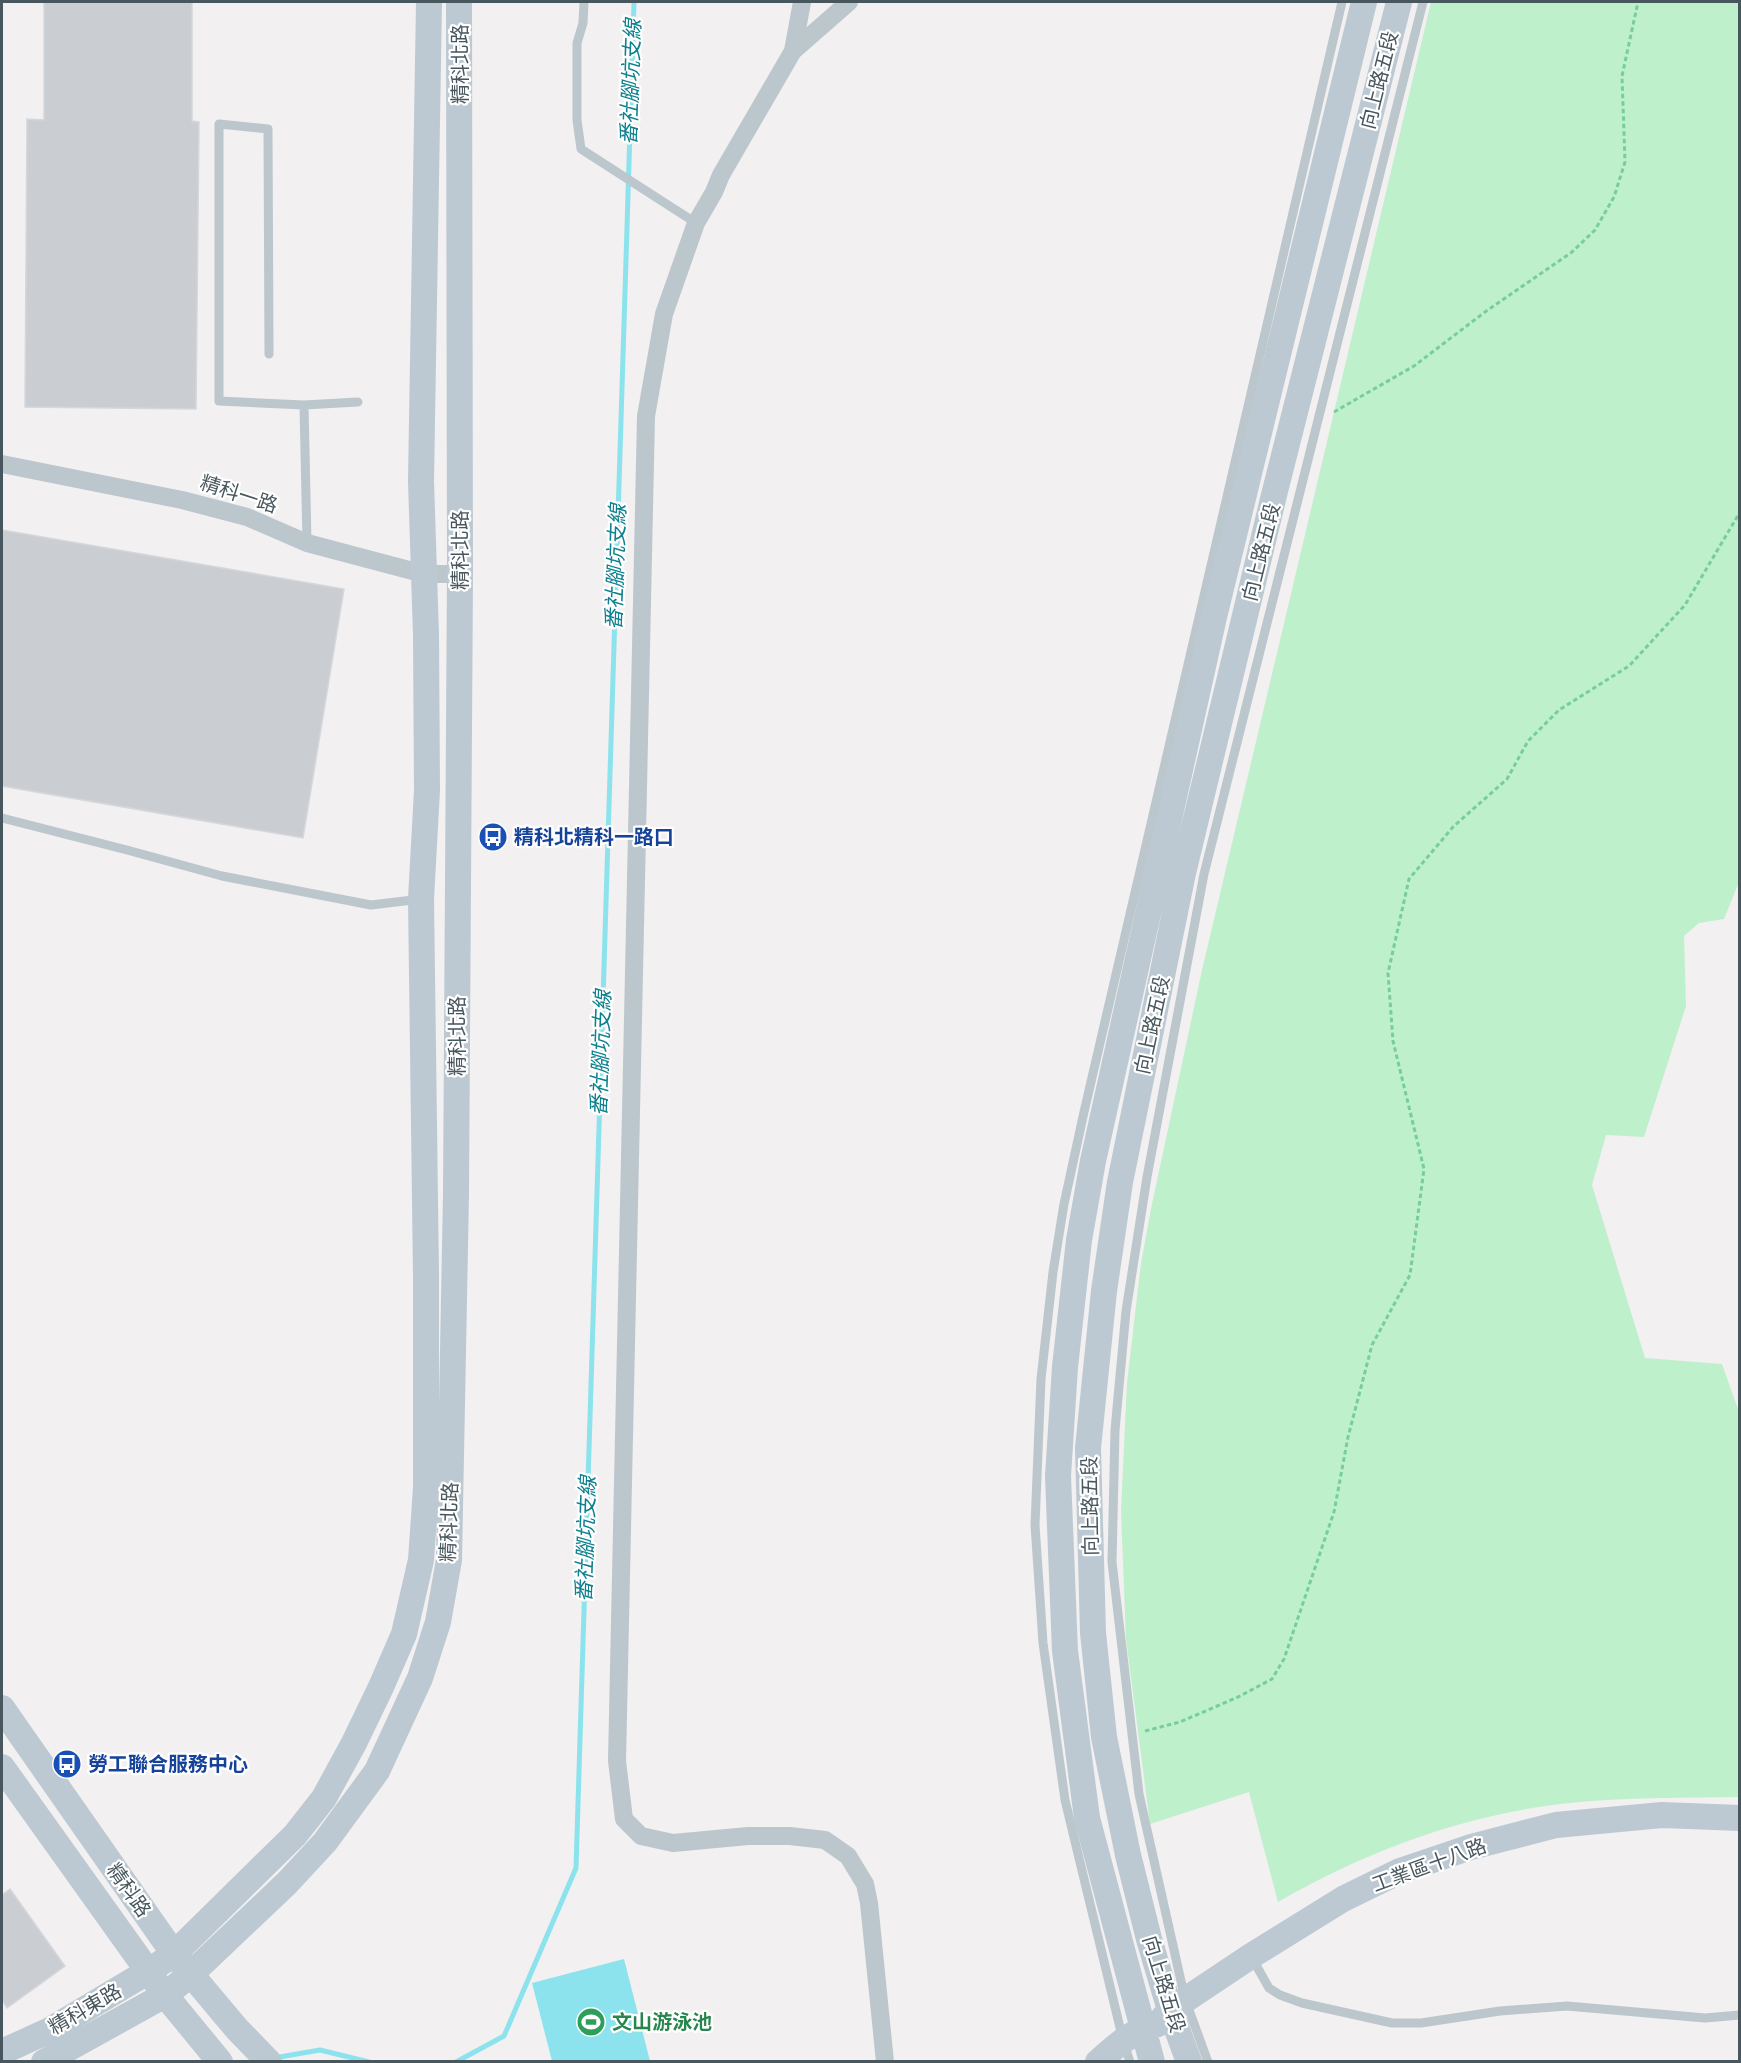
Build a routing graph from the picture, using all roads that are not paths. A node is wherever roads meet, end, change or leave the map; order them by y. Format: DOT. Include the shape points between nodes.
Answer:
graph roads {
  1 [pos="429,2"];
  2 [pos="459,2"];
  3 [pos="584,2"];
  4 [pos="802,2"];
  5 [pos="849,2"];
  6 [pos="1342,2"];
  7 [pos="1364,2"];
  8 [pos="1399,2"];
  9 [pos="1423,2"];
  10 [pos="793,51"];
  11 [pos="696,223"];
  12 [pos="269,354"];
  13 [pos="358,402"];
  14 [pos="304,405"];
  15 [pos="2,464"];
  16 [pos="307,543"];
  17 [pos="424,574"];
  18 [pos="460,574"];
  19 [pos="2,818"];
  20 [pos="421,898"];
  21 [pos="2,1708"];
  22 [pos="2,1767"];
  23 [pos="1740,1818"];
  24 [pos="1251,1956"];
  25 [pos="163,1962"];
  26 [pos="179,1983"];
  27 [pos="1740,2015"];
  28 [pos="1151,2038"];
  29 [pos="2,2052"];
  30 [pos="44,2061"];
  31 [pos="220,2061"];
  32 [pos="269,2061"];
  33 [pos="885,2061"];
  34 [pos="1098,2061"];
  35 [pos="1189,2061"];
  36 [pos="1208,2061"];
  1 -- 17 [label="street, 精科北路"];
  2 -- 18 [label="street, 精科北路"];
  3 -- 11 [label="lane" via="578,43 577,120 581,149"];
  4 -- 10 [label="street"];
  5 -- 10 [label="street"];
  6 -- 28 [label="lane, 向上路五段" via="1084,1112 1064,1204 1041,1379 1035,1525 1043,1643 1065,1800"];
  7 -- 28 [label="street, 向上路五段" via="1214,617 1093,1161 1079,1240 1058,1476 1065,1651 1086,1818"];
  8 -- 28 [label="street, 向上路五段" via="1183,873 1120,1182 1104,1291 1088,1448 1093,1633 1104,1737 1149,1939"];
  9 -- 28 [label="lane, 向上路五段" via="1204,874 1126,1311 1115,1430 1112,1562 1139,1794"];
  10 -- 11 [label="street"];
  11 -- 33 [label="street" via="664,314 646,416 617,1761 624,1819 641,1836 673,1843 748,1836 802,1837 825,1840 848,1856 865,1884 869,1903"];
  12 -- 14 [label="lane" via="268,129 219,124 219,401"];
  13 -- 14 [label="lane"];
  14 -- 16 [label="lane"];
  15 -- 16 [label="street, 精科一路" via="182,500 247,517"];
  16 -- 17 [label="street, 精科一路"];
  17 -- 18 [label="street, 精科一路"];
  17 -- 20 [label="street, 精科北路" via="427,790"];
  18 -- 26 [label="street, 精科北路" via="449,1560 438,1622 404,1714 377,1771 358,1799 287,1883"];
  19 -- 20 [label="lane" via="222,876 371,904"];
  20 -- 25 [label="street, 精科北路" via="426,1488 421,1560 404,1634 324,1798 295,1836"];
  21 -- 25 [label="street, 精科路"];
  22 -- 25 [label="street, 精科路"];
  23 -- 24 [label="street, 工業區十八路" via="1662,1815 1607,1819 1556,1825 1471,1847 1400,1871 1343,1899"];
  24 -- 27 [label="lane" via="1269,1988 1280,1995 1392,2023 1567,2006 1705,2018"];
  24 -- 28 [label="street, 工業區十八路"];
  25 -- 26 [label="street, 精科路"];
  25 -- 29 [label="street, 精科東路" via="50,2030"];
  26 -- 30 [label="street, 精科東路"];
  26 -- 31 [label="street, 精科路"];
  26 -- 32 [label="street, 精科路"];
  28 -- 34 [label="street"];
  28 -- 35 [label="street, 向上路五段"];
  28 -- 36 [label="lane, 向上路五段"];
}
